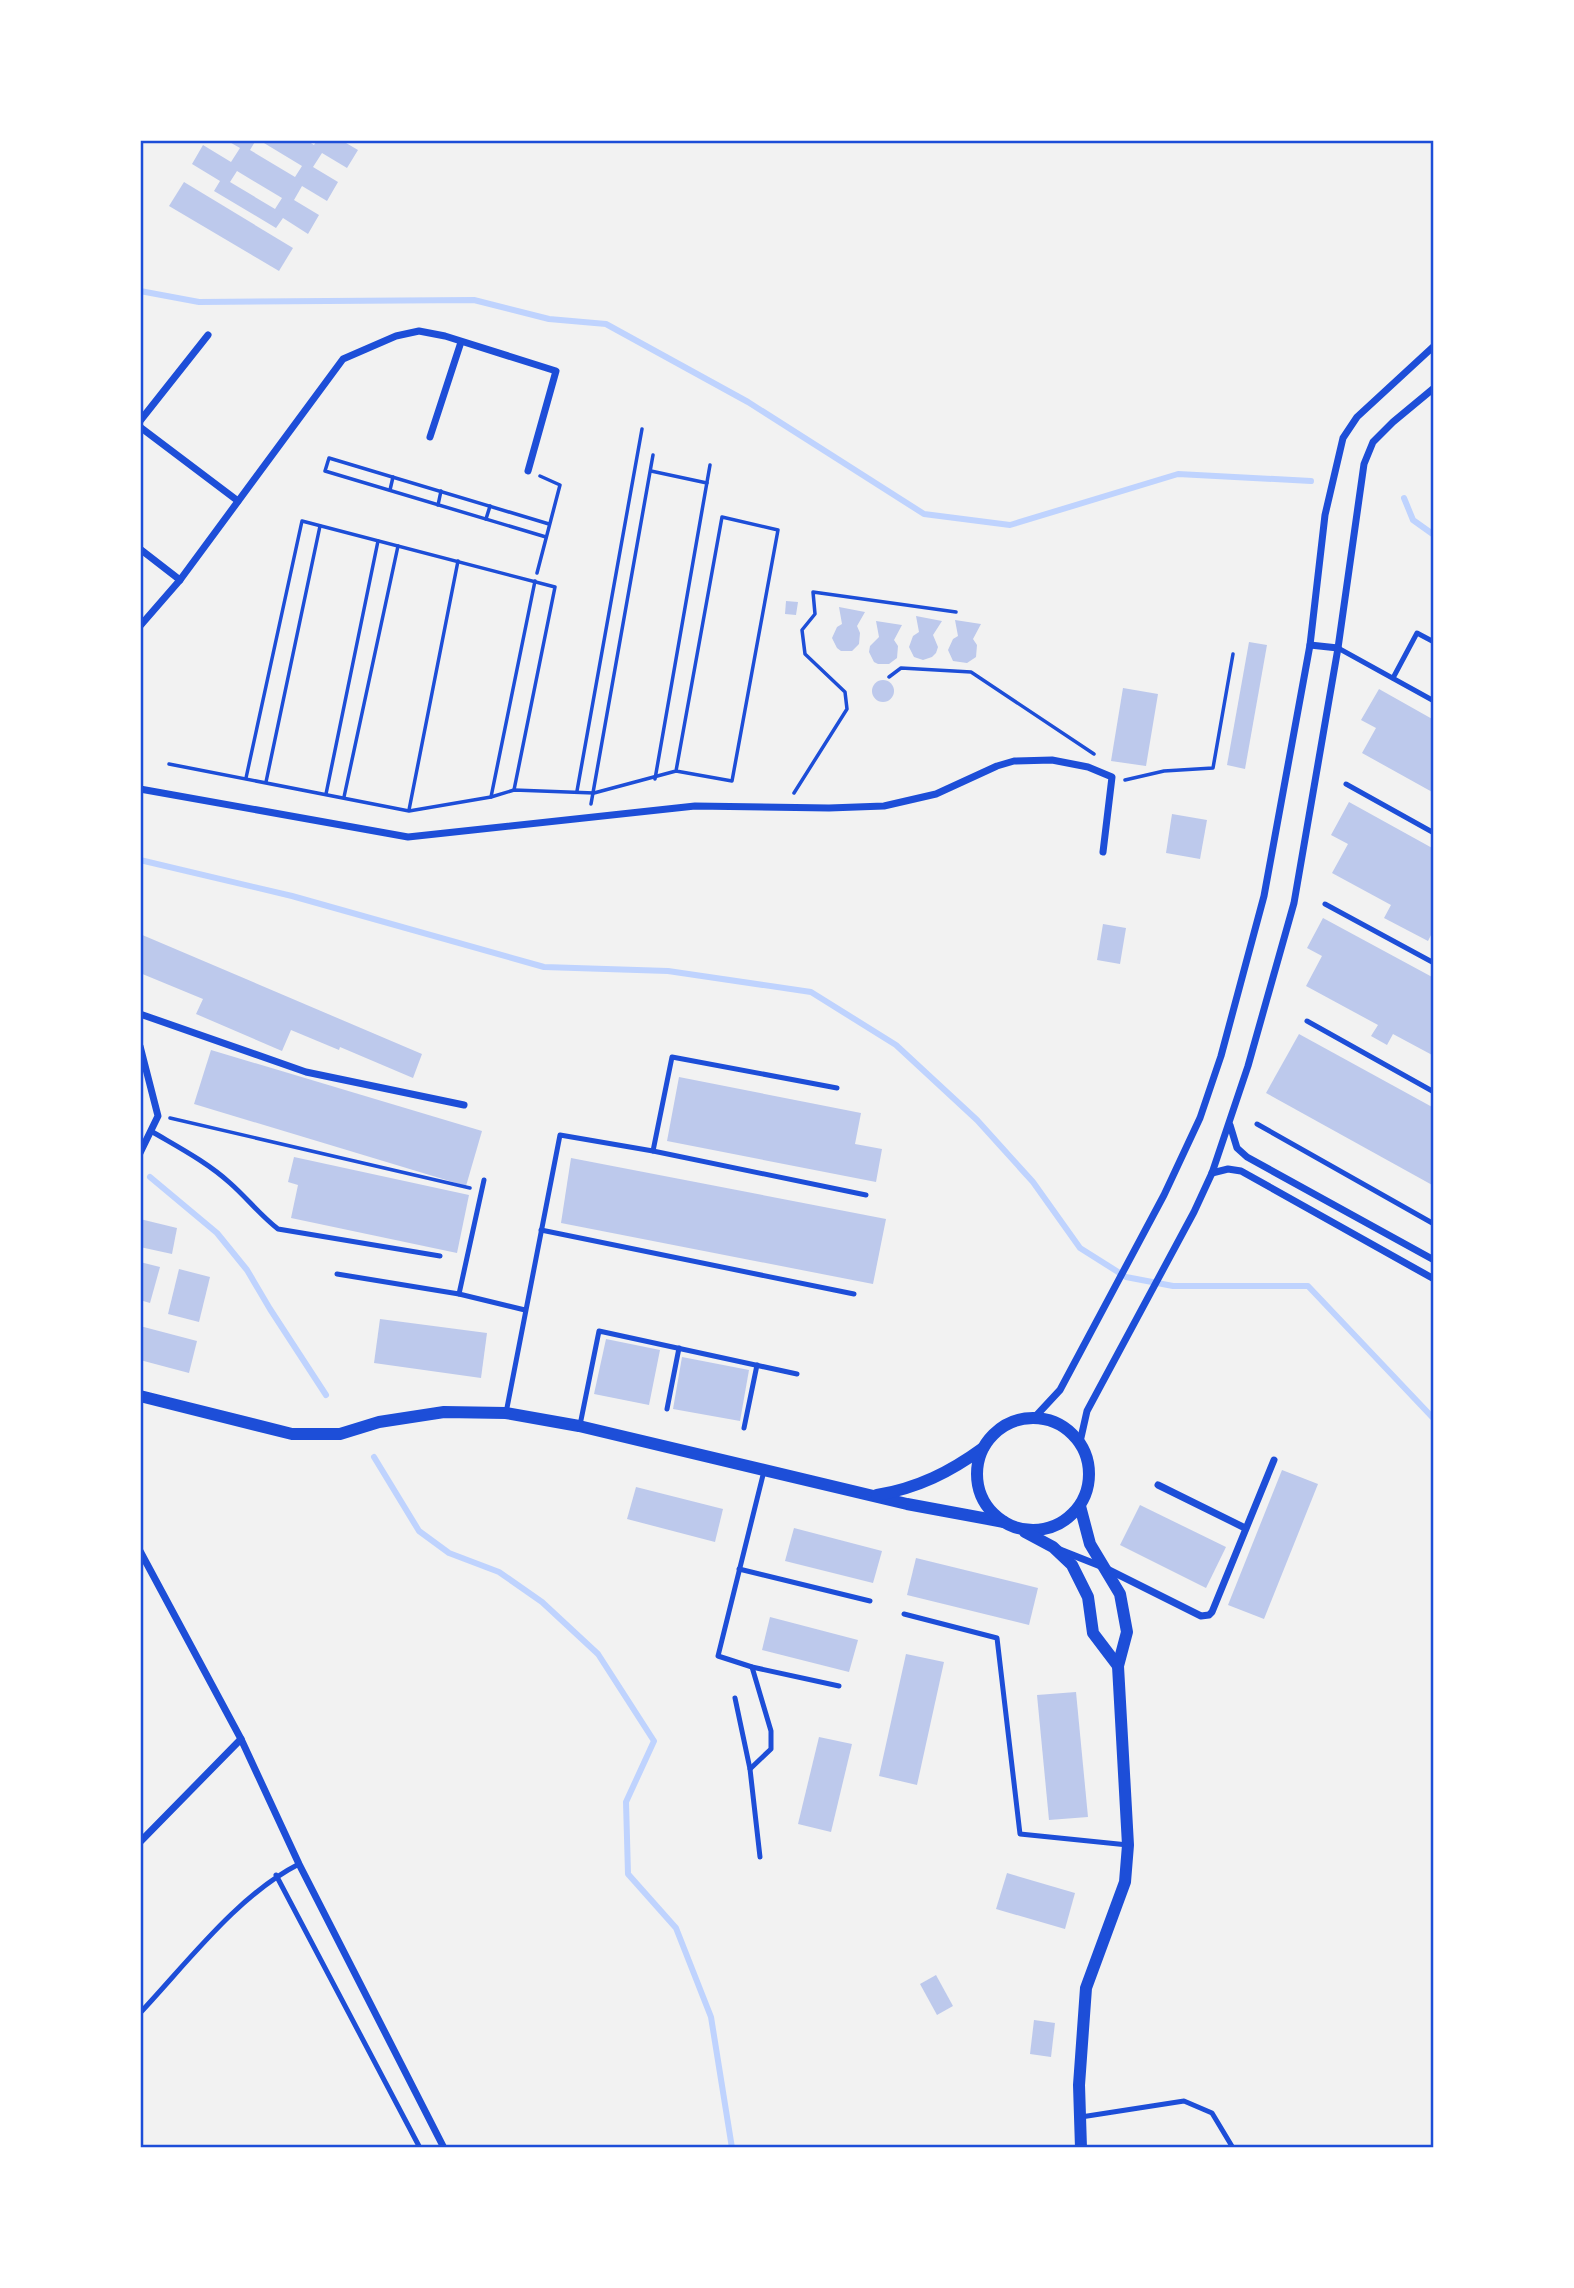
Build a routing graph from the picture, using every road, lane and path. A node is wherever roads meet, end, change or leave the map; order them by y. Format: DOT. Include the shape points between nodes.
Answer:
graph roads {
  1 [pos="208,335"];
  2 [pos="461,342"];
  3 [pos="1434,346"];
  4 [pos="1434,388"];
  5 [pos="140,424"];
  6 [pos="642,429"];
  7 [pos="430,437"];
  8 [pos="653,455"];
  9 [pos="710,465"];
  10 [pos="528,471"];
  11 [pos="650,471"];
  12 [pos="393,477"];
  13 [pos="706,483"];
  14 [pos="390,490"];
  15 [pos="441,491"];
  16 [pos="238,501"];
  17 [pos="438,505"];
  18 [pos="490,506"];
  19 [pos="486,519"];
  20 [pos="549,524"];
  21 [pos="320,526"];
  22 [pos="546,537"];
  23 [pos="378,541"];
  24 [pos="398,546"];
  25 [pos="140,549"];
  26 [pos="458,561"];
  27 [pos="537,573"];
  28 [pos="180,580"];
  29 [pos="535,582"];
  30 [pos="956,612"];
  31 [pos="140,626"];
  32 [pos="1434,642"];
  33 [pos="1310,645"];
  34 [pos="1338,648"];
  35 [pos="1234,654"];
  36 [pos="889,677"];
  37 [pos="1393,678"];
  38 [pos="1434,701"];
  39 [pos="169,764"];
  40 [pos="676,771"];
  41 [pos="1112,777"];
  42 [pos="246,778"];
  43 [pos="655,779"];
  44 [pos="266,782"];
  45 [pos="1346,784"];
  46 [pos="140,789"];
  47 [pos="514,790"];
  48 [pos="578,791"];
  49 [pos="594,793"];
  50 [pos="326,794"];
  51 [pos="344,797"];
  52 [pos="491,797"];
  53 [pos="592,803"];
  54 [pos="785,808"];
  55 [pos="409,810"];
  56 [pos="1434,833"];
  57 [pos="1103,852"];
  58 [pos="1325,904"];
  59 [pos="1434,963"];
  60 [pos="140,1014"];
  61 [pos="1307,1021"];
  62 [pos="140,1046"];
  63 [pos="837,1088"];
  64 [pos="1434,1092"];
  65 [pos="464,1105"];
  66 [pos="158,1116"];
  67 [pos="1256,1124"];
  68 [pos="1230,1125"];
  69 [pos="151,1131"];
  70 [pos="653,1151"];
  71 [pos="140,1153"];
  72 [pos="1212,1173"];
  73 [pos="484,1180"];
  74 [pos="470,1188"];
  75 [pos="866,1195"];
  76 [pos="1434,1224"];
  77 [pos="541,1230"];
  78 [pos="439,1256"];
  79 [pos="1434,1260"];
  80 [pos="337,1275"];
  81 [pos="1434,1279"];
  82 [pos="459,1294"];
  83 [pos="854,1294"];
  84 [pos="525,1310"];
  85 [pos="679,1348"];
  86 [pos="757,1365"];
  87 [pos="797,1374"];
  88 [pos="140,1396"];
  89 [pos="667,1409"];
  90 [pos="506,1413"];
  91 [pos="1034,1418"];
  92 [pos="579,1426"];
  93 [pos="744,1428"];
  94 [pos="1080,1443"];
  95 [pos="984,1448"];
  96 [pos="1275,1460"];
  97 [pos="764,1470"];
  98 [pos="1158,1485"];
  99 [pos="871,1496"];
  100 [pos="1080,1506"];
  101 [pos="1004,1522"];
  102 [pos="1245,1528"];
  103 [pos="1019,1529"];
  104 [pos="1053,1547"];
  105 [pos="140,1551"];
  106 [pos="1103,1567"];
  107 [pos="739,1569"];
  108 [pos="870,1601"];
  109 [pos="904,1614"];
  110 [pos="1118,1666"];
  111 [pos="752,1667"];
  112 [pos="839,1686"];
  113 [pos="735,1698"];
  114 [pos="242,1739"];
  115 [pos="750,1769"];
  116 [pos="140,1842"];
  117 [pos="1128,1845"];
  118 [pos="760,1857"];
  119 [pos="299,1864"];
  120 [pos="276,1875"];
  121 [pos="140,2013"];
  122 [pos="1080,2117"];
  123 [pos="420,2148"];
  124 [pos="444,2148"];
  125 [pos="1081,2148"];
  126 [pos="1233,2148"];
  1 -- 5 [label="street"];
  2 -- 7 [label="street"];
  2 -- 10 [label="street" via="556,371"];
  2 -- 16 [label="street" via="419,331 343,359"];
  3 -- 33 [label="street" via="1357,417 1343,438 1325,515"];
  4 -- 34 [label="street" via="1373,442 1364,464"];
  5 -- 16 [label="street"];
  6 -- 48 [label="path"];
  8 -- 11 [label="path"];
  9 -- 13 [label="path"];
  10 -- 20 [label="path" via="561,485"];
  11 -- 13 [label="path"];
  11 -- 49 [label="path"];
  12 -- 14 [label="path"];
  12 -- 14 [label="path" via="329,458 325,471"];
  12 -- 15 [label="path"];
  13 -- 43 [label="path"];
  14 -- 17 [label="path"];
  15 -- 17 [label="path"];
  15 -- 18 [label="path"];
  16 -- 28 [label="street"];
  17 -- 19 [label="path"];
  18 -- 19 [label="path"];
  18 -- 20 [label="path"];
  19 -- 22 [label="path"];
  20 -- 22 [label="path"];
  21 -- 23 [label="path"];
  21 -- 42 [label="path" via="302,521"];
  21 -- 44 [label="path"];
  22 -- 27 [label="path"];
  23 -- 24 [label="path"];
  23 -- 50 [label="path"];
  24 -- 26 [label="path"];
  24 -- 51 [label="path"];
  25 -- 28 [label="street"];
  26 -- 29 [label="path"];
  26 -- 55 [label="path"];
  28 -- 31 [label="street"];
  29 -- 47 [label="path" via="555,587"];
  29 -- 52 [label="path"];
  30 -- 54 [label="path" via="813,592 815,614 802,630 804,654 845,692 847,709"];
  32 -- 37 [label="lane" via="1417,633"];
  33 -- 34 [label="street"];
  33 -- 91 [label="street" via="1264,896 1200,1118 1060,1390"];
  34 -- 37 [label="lane"];
  34 -- 68 [label="street" via="1294,903"];
  35 -- 41 [label="path" via="1213,768 1164,771 1125,780"];
  36 -- 41 [label="path" via="901,668 971,673 1110,764"];
  37 -- 38 [label="lane"];
  39 -- 42 [label="path"];
  40 -- 40 [label="path" via="732,781 778,530 722,517"];
  40 -- 43 [label="path"];
  41 -- 54 [label="street" via="1052,760 1014,761 909,802"];
  41 -- 57 [label="street"];
  42 -- 44 [label="path"];
  43 -- 49 [label="path"];
  44 -- 50 [label="path"];
  45 -- 56 [label="lane"];
  46 -- 54 [label="street" via="408,837 695,806"];
  47 -- 48 [label="path"];
  47 -- 52 [label="path"];
  48 -- 49 [label="path"];
  49 -- 53 [label="path"];
  50 -- 51 [label="path"];
  51 -- 55 [label="path"];
  52 -- 55 [label="path"];
  58 -- 59 [label="lane"];
  60 -- 65 [label="street" via="306,1072"];
  61 -- 64 [label="lane"];
  62 -- 66 [label="street"];
  63 -- 70 [label="lane" via="672,1057"];
  66 -- 69 [label="street"];
  66 -- 74 [label="path"];
  67 -- 76 [label="lane"];
  68 -- 72 [label="street"];
  68 -- 79 [label="street" via="1237,1148 1247,1157"];
  69 -- 71 [label="street"];
  69 -- 78 [label="lane" via="230,1183 278,1229"];
  70 -- 75 [label="lane"];
  70 -- 77 [label="lane" via="560,1136"];
  72 -- 81 [label="street" via="1241,1171"];
  72 -- 94 [label="street" via="1087,1411"];
  73 -- 82 [label="lane"];
  77 -- 83 [label="lane"];
  77 -- 84 [label="lane"];
  80 -- 82 [label="lane"];
  82 -- 84 [label="lane"];
  84 -- 90 [label="lane"];
  85 -- 86 [label="lane"];
  85 -- 89 [label="lane"];
  85 -- 92 [label="lane" via="599,1331"];
  86 -- 87 [label="lane"];
  86 -- 93 [label="lane"];
  88 -- 90 [label="street" via="292,1434 340,1434 379,1422 444,1412"];
  90 -- 92 [label="street"];
  91 -- 94 [label="street" via="1052,1421"];
  91 -- 95 [label="street" via="1005,1425"];
  92 -- 97 [label="street"];
  94 -- 100 [label="street" via="1090,1474"];
  95 -- 99 [label="street" via="931,1480"];
  95 -- 101 [label="street" via="977,1480 982,1497"];
  96 -- 102 [label="street"];
  97 -- 99 [label="street"];
  97 -- 107 [label="lane"];
  98 -- 102 [label="street"];
  99 -- 101 [label="street"];
  100 -- 103 [label="street" via="1054,1527"];
  100 -- 106 [label="street" via="1090,1544"];
  101 -- 103 [label="street"];
  102 -- 106 [label="street" via="1209,1615 1201,1616"];
  103 -- 104 [label="street"];
  104 -- 106 [label="street"];
  104 -- 110 [label="street" via="1072,1565 1088,1598 1093,1633"];
  105 -- 114 [label="street"];
  106 -- 110 [label="street" via="1120,1594 1127,1632"];
  107 -- 108 [label="lane"];
  107 -- 111 [label="lane" via="718,1656"];
  109 -- 117 [label="lane" via="997,1638 1020,1834"];
  110 -- 117 [label="street"];
  111 -- 112 [label="lane"];
  111 -- 115 [label="lane" via="771,1731 771,1749"];
  113 -- 115 [label="lane"];
  114 -- 116 [label="street"];
  114 -- 119 [label="street"];
  115 -- 118 [label="lane"];
  117 -- 122 [label="street" via="1125,1882 1086,1988"];
  119 -- 120 [label="lane"];
  119 -- 124 [label="street"];
  120 -- 121 [label="lane" via="250,1895"];
  120 -- 123 [label="lane"];
  122 -- 125 [label="street"];
  122 -- 126 [label="lane" via="1184,2101 1212,2113"];
}
